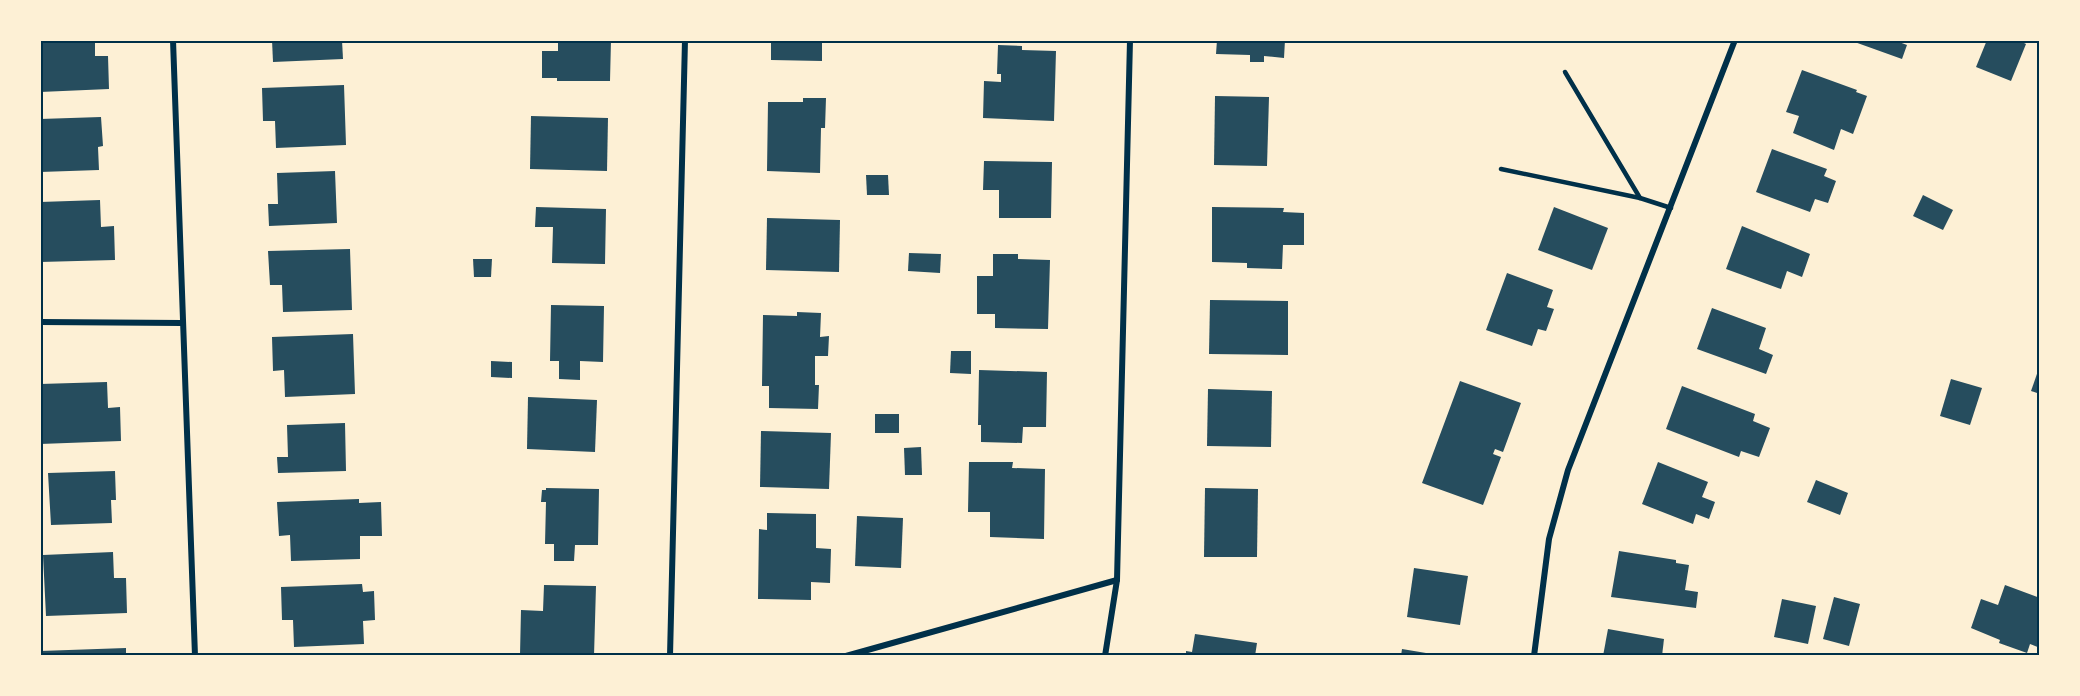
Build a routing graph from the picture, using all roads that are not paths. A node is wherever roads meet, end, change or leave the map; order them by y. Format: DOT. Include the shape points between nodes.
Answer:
graph roads {
  1 [pos="173,40"];
  2 [pos="685,40"];
  3 [pos="1130,40"];
  4 [pos="1735,40"];
  5 [pos="1565,72"];
  6 [pos="1501,169"];
  7 [pos="1640,198"];
  8 [pos="1671,208"];
  9 [pos="40,322"];
  10 [pos="182,323"];
  11 [pos="1117,580"];
  12 [pos="195,656"];
  13 [pos="670,656"];
  14 [pos="846,656"];
  15 [pos="1105,656"];
  16 [pos="1534,656"];
  1 -- 10 [label="street"];
  2 -- 13 [label="street"];
  3 -- 11 [label="street"];
  4 -- 8 [label="street"];
  5 -- 7 [label="lane"];
  6 -- 7 [label="lane"];
  7 -- 8 [label="lane"];
  8 -- 16 [label="street" via="1568,470 1549,539"];
  9 -- 10 [label="street"];
  10 -- 12 [label="street"];
  11 -- 14 [label="street"];
  11 -- 15 [label="street"];
}
